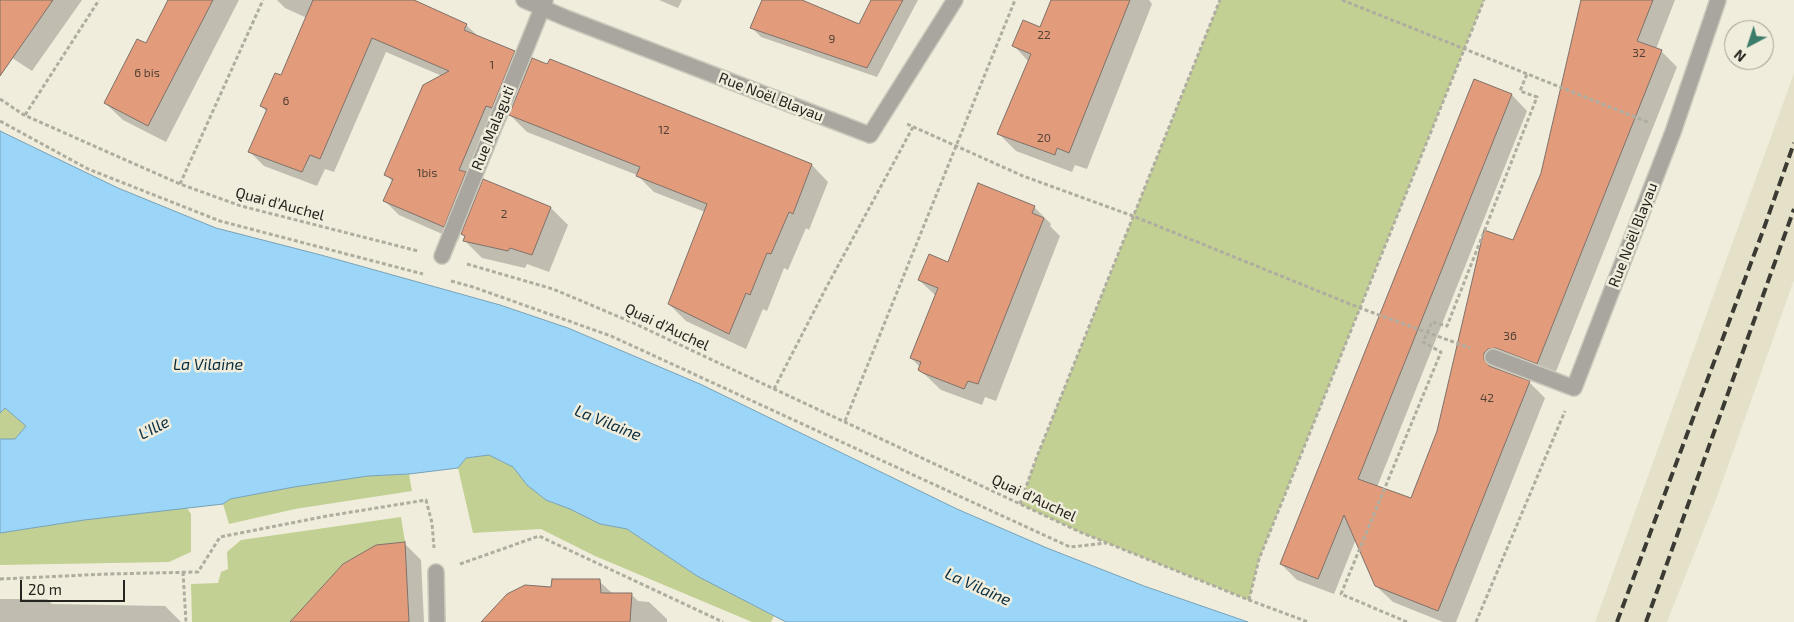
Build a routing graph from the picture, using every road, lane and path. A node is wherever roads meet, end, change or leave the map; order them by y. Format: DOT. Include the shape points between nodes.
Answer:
graph roads {
  1 [pos="99,0"];
  2 [pos="263,0"];
  3 [pos="524,0"];
  4 [pos="955,0"];
  5 [pos="1015,0"];
  6 [pos="1220,0"];
  7 [pos="1342,0"];
  8 [pos="1484,0"];
  9 [pos="1718,0"];
  10 [pos="543,4"];
  11 [pos="1464,48"];
  12 [pos="1527,74"];
  13 [pos="0,99"];
  14 [pos="884,114"];
  15 [pos="24,115"];
  16 [pos="0,121"];
  17 [pos="913,127"];
  18 [pos="1673,132"];
  19 [pos="957,147"];
  20 [pos="180,184"];
  21 [pos="1133,216"];
  22 [pos="442,256"];
  23 [pos="426,275"];
  24 [pos="445,280"];
  25 [pos="1360,308"];
  26 [pos="1428,331"];
  27 [pos="1494,357"];
  28 [pos="1574,388"];
  29 [pos="774,389"];
  30 [pos="845,421"];
  31 [pos="1020,504"];
  32 [pos="1108,543"];
  33 [pos="183,572"];
  34 [pos="436,572"];
  35 [pos="0,579"];
  36 [pos="1249,600"];
  37 [pos="186,622"];
  38 [pos="437,622"];
  39 [pos="723,622"];
  40 [pos="1308,622"];
  41 [pos="1407,622"];
  42 [pos="1476,622"];
  1 -- 15 [label="path"];
  2 -- 20 [label="path"];
  3 -- 10 [label="street, Rue Noël Blayau"];
  4 -- 14 [label="street, Rue Noël Blayau"];
  5 -- 19 [label="path"];
  6 -- 21 [label="path"];
  7 -- 11 [label="path"];
  8 -- 11 [label="path"];
  9 -- 18 [label="street, Rue Noël Blayau"];
  10 -- 14 [label="street, Rue Noël Blayau" via="870,135"];
  10 -- 22 [label="street, Rue Malaguti"];
  11 -- 12 [label="path"];
  11 -- 25 [label="path"];
  12 -- 18 [label="path"];
  12 -- 26 [label="path" via="1520,91 1537,97 1447,326 1432,322"];
  13 -- 15 [label="path, Quai d'Auchel"];
  14 -- 17 [label="path"];
  15 -- 20 [label="path, Quai d'Auchel"];
  16 -- 23 [label="path" via="88,169 220,222"];
  17 -- 19 [label="path"];
  17 -- 29 [label="path"];
  18 -- 28 [label="street, Rue Noël Blayau"];
  19 -- 21 [label="path" via="1023,176"];
  19 -- 30 [label="path"];
  20 -- 22 [label="path, Quai d'Auchel" via="240,206"];
  21 -- 25 [label="path"];
  21 -- 31 [label="path"];
  22 -- 29 [label="path, Quai d'Auchel" via="553,289"];
  24 -- 32 [label="path" via="611,336 1070,546"];
  25 -- 26 [label="path"];
  25 -- 36 [label="path" via="1259,559"];
  26 -- 27 [label="path"];
  26 -- 41 [label="path" via="1423,342 1441,352 1342,594"];
  27 -- 28 [label="street"];
  28 -- 42 [label="path"];
  29 -- 30 [label="path, Quai d'Auchel"];
  30 -- 31 [label="path, Quai d'Auchel"];
  31 -- 32 [label="path, Quai d'Auchel"];
  32 -- 36 [label="path, Quai d'Auchel"];
  33 -- 34 [label="path" via="198,572 220,537 426,500 432,523"];
  33 -- 35 [label="path"];
  33 -- 37 [label="path"];
  34 -- 38 [label="street"];
  34 -- 39 [label="path" via="538,536"];
  36 -- 40 [label="path, Quai d'Auchel"];
}
